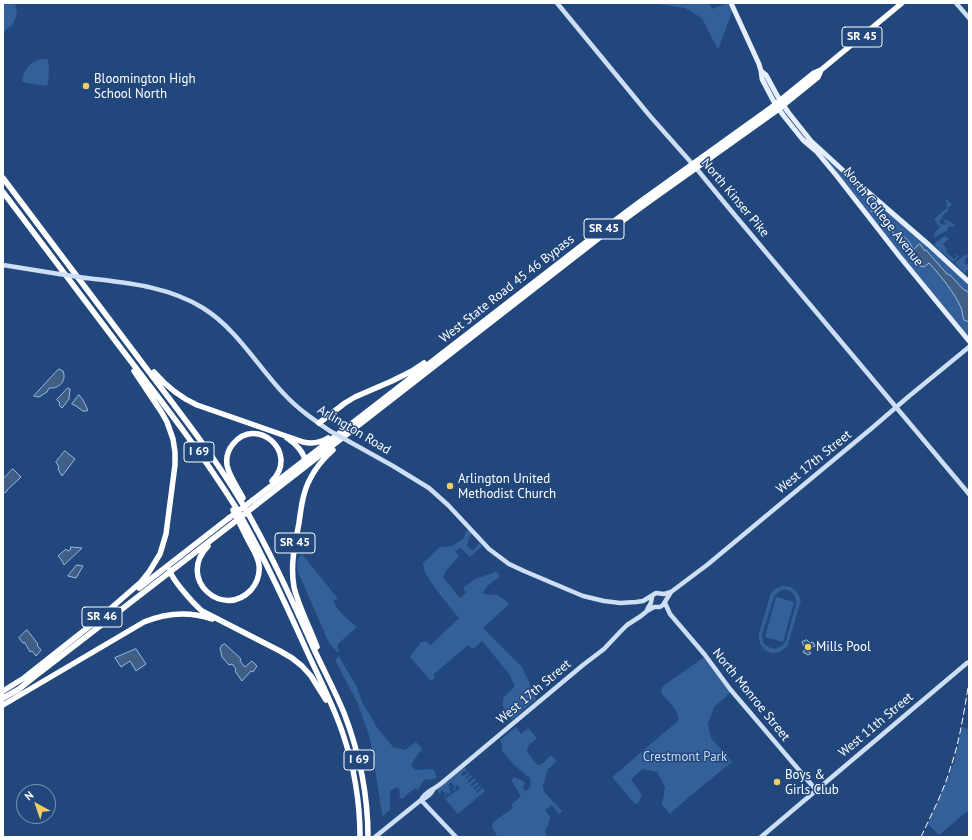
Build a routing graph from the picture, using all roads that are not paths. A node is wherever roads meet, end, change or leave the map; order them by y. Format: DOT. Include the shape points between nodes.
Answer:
graph roads {
  1 [pos="557,3"];
  2 [pos="731,3"];
  3 [pos="902,3"];
  4 [pos="956,3"];
  5 [pos="969,18"];
  6 [pos="780,105"];
  7 [pos="694,166"];
  8 [pos="3,178"];
  9 [pos="3,192"];
  10 [pos="576,250"];
  11 [pos="573,258"];
  12 [pos="3,265"];
  13 [pos="969,282"];
  14 [pos="485,320"];
  15 [pos="483,329"];
  16 [pos="110,334"];
  17 [pos="121,334"];
  18 [pos="969,341"];
  19 [pos="969,347"];
  20 [pos="435,358"];
  21 [pos="896,408"];
  22 [pos="369,418"];
  23 [pos="319,424"];
  24 [pos="349,425"];
  25 [pos="267,430"];
  26 [pos="305,459"];
  27 [pos="300,471"];
  28 [pos="220,483"];
  29 [pos="969,494"];
  30 [pos="255,501"];
  31 [pos="230,523"];
  32 [pos="264,542"];
  33 [pos="172,562"];
  34 [pos="170,572"];
  35 [pos="671,592"];
  36 [pos="662,594"];
  37 [pos="653,595"];
  38 [pos="643,601"];
  39 [pos="651,602"];
  40 [pos="665,602"];
  41 [pos="657,607"];
  42 [pos="647,611"];
  43 [pos="670,614"];
  44 [pos="102,616"];
  45 [pos="231,626"];
  46 [pos="969,662"];
  47 [pos="332,688"];
  48 [pos="3,691"];
  49 [pos="3,698"];
  50 [pos="3,705"];
  51 [pos="345,742"];
  52 [pos="816,790"];
  53 [pos="421,800"];
  54 [pos="360,837"];
  55 [pos="368,837"];
  56 [pos="375,837"];
  57 [pos="456,837"];
  58 [pos="761,837"];
  1 -- 7 [label="street, North Kinser Pike"];
  2 -- 6 [label="main road" via="761,71 766,75"];
  3 -- 6 [label="highway, SR 45" via="821,70 814,73"];
  4 -- 5 [label="street"];
  6 -- 7 [label="highway, West State Road 45 46 Bypass / SR 45"];
  6 -- 13 [label="main road" via="811,141"];
  6 -- 18 [label="main road, North College Avenue" via="803,140 836,175"];
  7 -- 10 [label="highway, West State Road 45 46 Bypass / SR 45"];
  7 -- 11 [label="highway, West State Road 45 46 Bypass / SR 45"];
  7 -- 21 [label="street, North Kinser Pike"];
  8 -- 17 [label="highway, I 69"];
  9 -- 16 [label="highway, I 69"];
  10 -- 11 [label="highway"];
  10 -- 14 [label="highway, West State Road 45 46 Bypass / SR 45"];
  11 -- 15 [label="highway, West State Road 45 46 Bypass / SR 45"];
  12 -- 23 [label="street, Arlington Road, bridge" via="133,284 163,290 185,299 204,309 234,334 293,403"];
  14 -- 15 [label="highway"];
  14 -- 20 [label="highway, West State Road 45 46 Bypass / SR 45"];
  15 -- 22 [label="highway, West State Road 45 46 Bypass / SR 45"];
  16 -- 28 [label="highway, I 69"];
  16 -- 44 [label="highway" via="165,417 173,439 175,461 166,534 160,554 146,576"];
  17 -- 25 [label="highway" via="164,384 180,396 197,405"];
  17 -- 32 [label="highway, I 69" via="211,456"];
  19 -- 21 [label="street, West 17th Street"];
  20 -- 23 [label="highway" via="392,382 345,402"];
  20 -- 24 [label="highway, West State Road 45 46 Bypass / SR 45"];
  21 -- 29 [label="street, North Kinser Pike"];
  21 -- 35 [label="street, West 17th Street"];
  22 -- 27 [label="highway, SR 46"];
  22 -- 47 [label="highway, SR 45" via="327,455 313,474 304,495 293,555 292,578 296,596 326,667"];
  23 -- 38 [label="street, Arlington Road, bridge" via="429,488 483,543 509,564 591,599 617,603"];
  24 -- 25 [label="highway" via="326,440 313,443"];
  24 -- 26 [label="highway, West State Road 45 46 Bypass / SR 45"];
  25 -- 26 [label="highway" via="292,441"];
  26 -- 27 [label="highway"];
  26 -- 30 [label="highway, SR 45"];
  27 -- 30 [label="highway, SR 46"];
  28 -- 31 [label="highway" via="255,553 259,568 258,579 252,589 243,597 227,600 215,597 205,590 197,569 204,550"];
  28 -- 51 [label="highway, I 69" via="272,574 333,708"];
  30 -- 31 [label="highway, SR 46, bridge"];
  30 -- 32 [label="highway" via="276,477 281,468 281,460 279,450 273,441 263,435 252,434 243,436 234,443 228,453 227,465"];
  31 -- 33 [label="highway"];
  31 -- 34 [label="highway, SR 46"];
  32 -- 47 [label="highway, I 69"];
  33 -- 34 [label="highway"];
  33 -- 44 [label="highway, SR 46"];
  34 -- 45 [label="highway" via="195,605"];
  34 -- 49 [label="highway, SR 46" via="19,689"];
  35 -- 36 [label="street, West 17th Street"];
  35 -- 40 [label="street, West 17th Street"];
  36 -- 37 [label="street"];
  36 -- 40 [label="street"];
  37 -- 38 [label="street, Arlington Road"];
  37 -- 39 [label="street"];
  38 -- 39 [label="street, Arlington Road"];
  39 -- 41 [label="street"];
  39 -- 42 [label="street, West 17th Street"];
  40 -- 41 [label="street"];
  40 -- 43 [label="street, North Monroe Street"];
  41 -- 42 [label="street, West 17th Street"];
  41 -- 43 [label="street, North Monroe Street"];
  42 -- 53 [label="street, West 17th Street" via="622,629 604,649"];
  43 -- 52 [label="street, North Monroe Street"];
  44 -- 48 [label="highway, SR 46" via="24,678"];
  45 -- 50 [label="highway" via="191,614 164,615 151,619"];
  45 -- 51 [label="highway" via="284,653 305,670 322,694"];
  46 -- 52 [label="street, West 11th Street"];
  47 -- 55 [label="highway, I 69" via="347,722 358,757"];
  51 -- 54 [label="highway, I 69" via="356,791"];
  52 -- 58 [label="street, West 11th Street"];
  53 -- 56 [label="street, West 17th Street"];
  53 -- 57 [label="street"];
}
